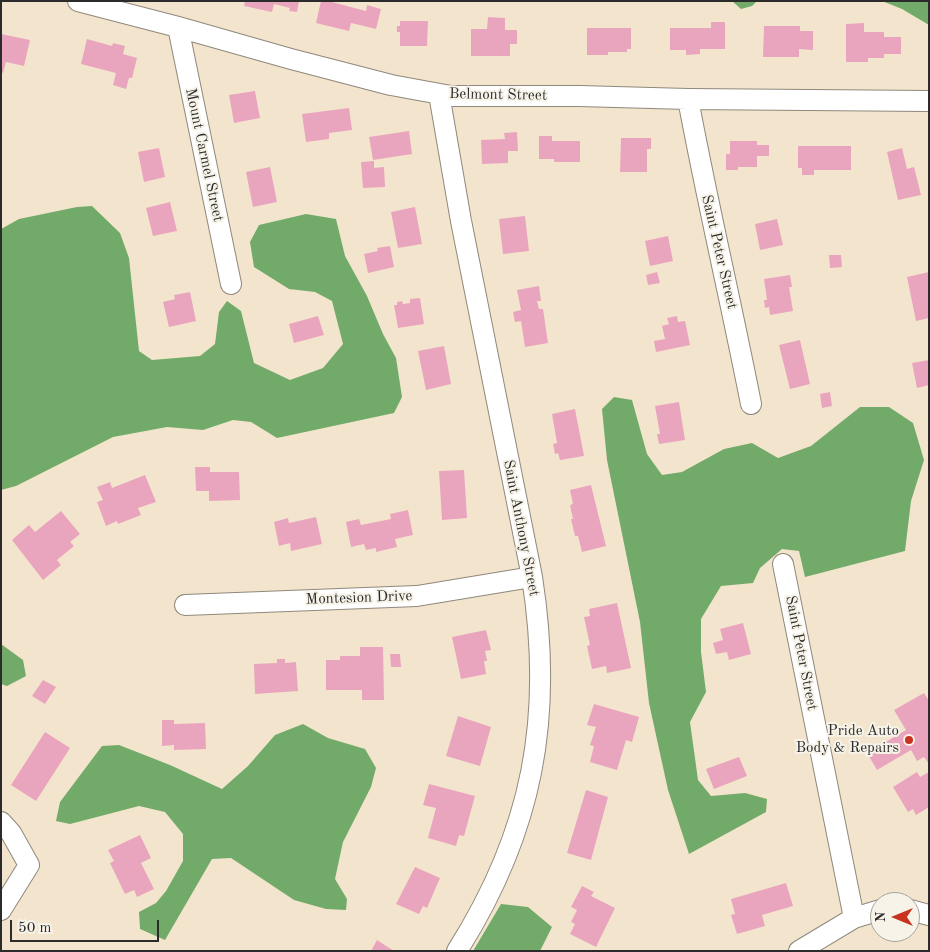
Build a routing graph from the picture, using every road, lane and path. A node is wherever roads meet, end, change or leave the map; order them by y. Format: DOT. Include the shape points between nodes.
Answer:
graph roads {
  1 [pos="83,2"];
  2 [pos="178,27"];
  3 [pos="439,94"];
  4 [pos="688,99"];
  5 [pos="929,102"];
  6 [pos="231,284"];
  7 [pos="751,404"];
  8 [pos="783,564"];
  9 [pos="532,578"];
  10 [pos="185,605"];
  11 [pos="1,822"];
  12 [pos="1,910"];
  13 [pos="870,913"];
  14 [pos="854,918"];
  15 [pos="457,951"];
  16 [pos="799,951"];
  1 -- 2 [label="street, Belmont Street"];
  2 -- 3 [label="street, Belmont Street" via="300,62"];
  2 -- 6 [label="street, Mount Carmel Street"];
  3 -- 4 [label="street, Belmont Street"];
  3 -- 9 [label="street, Saint Anthony Street"];
  4 -- 5 [label="street, Belmont Street"];
  4 -- 7 [label="street, Saint Peter Street"];
  8 -- 14 [label="street, Saint Peter Street"];
  9 -- 10 [label="street, Montesion Drive" via="417,596"];
  9 -- 15 [label="street, Saint Anthony Street" via="541,658 534,758 524,806 508,854 488,899"];
  11 -- 12 [label="street" via="29,865"];
  13 -- 14 [label="street"];
  14 -- 16 [label="street"];
}
